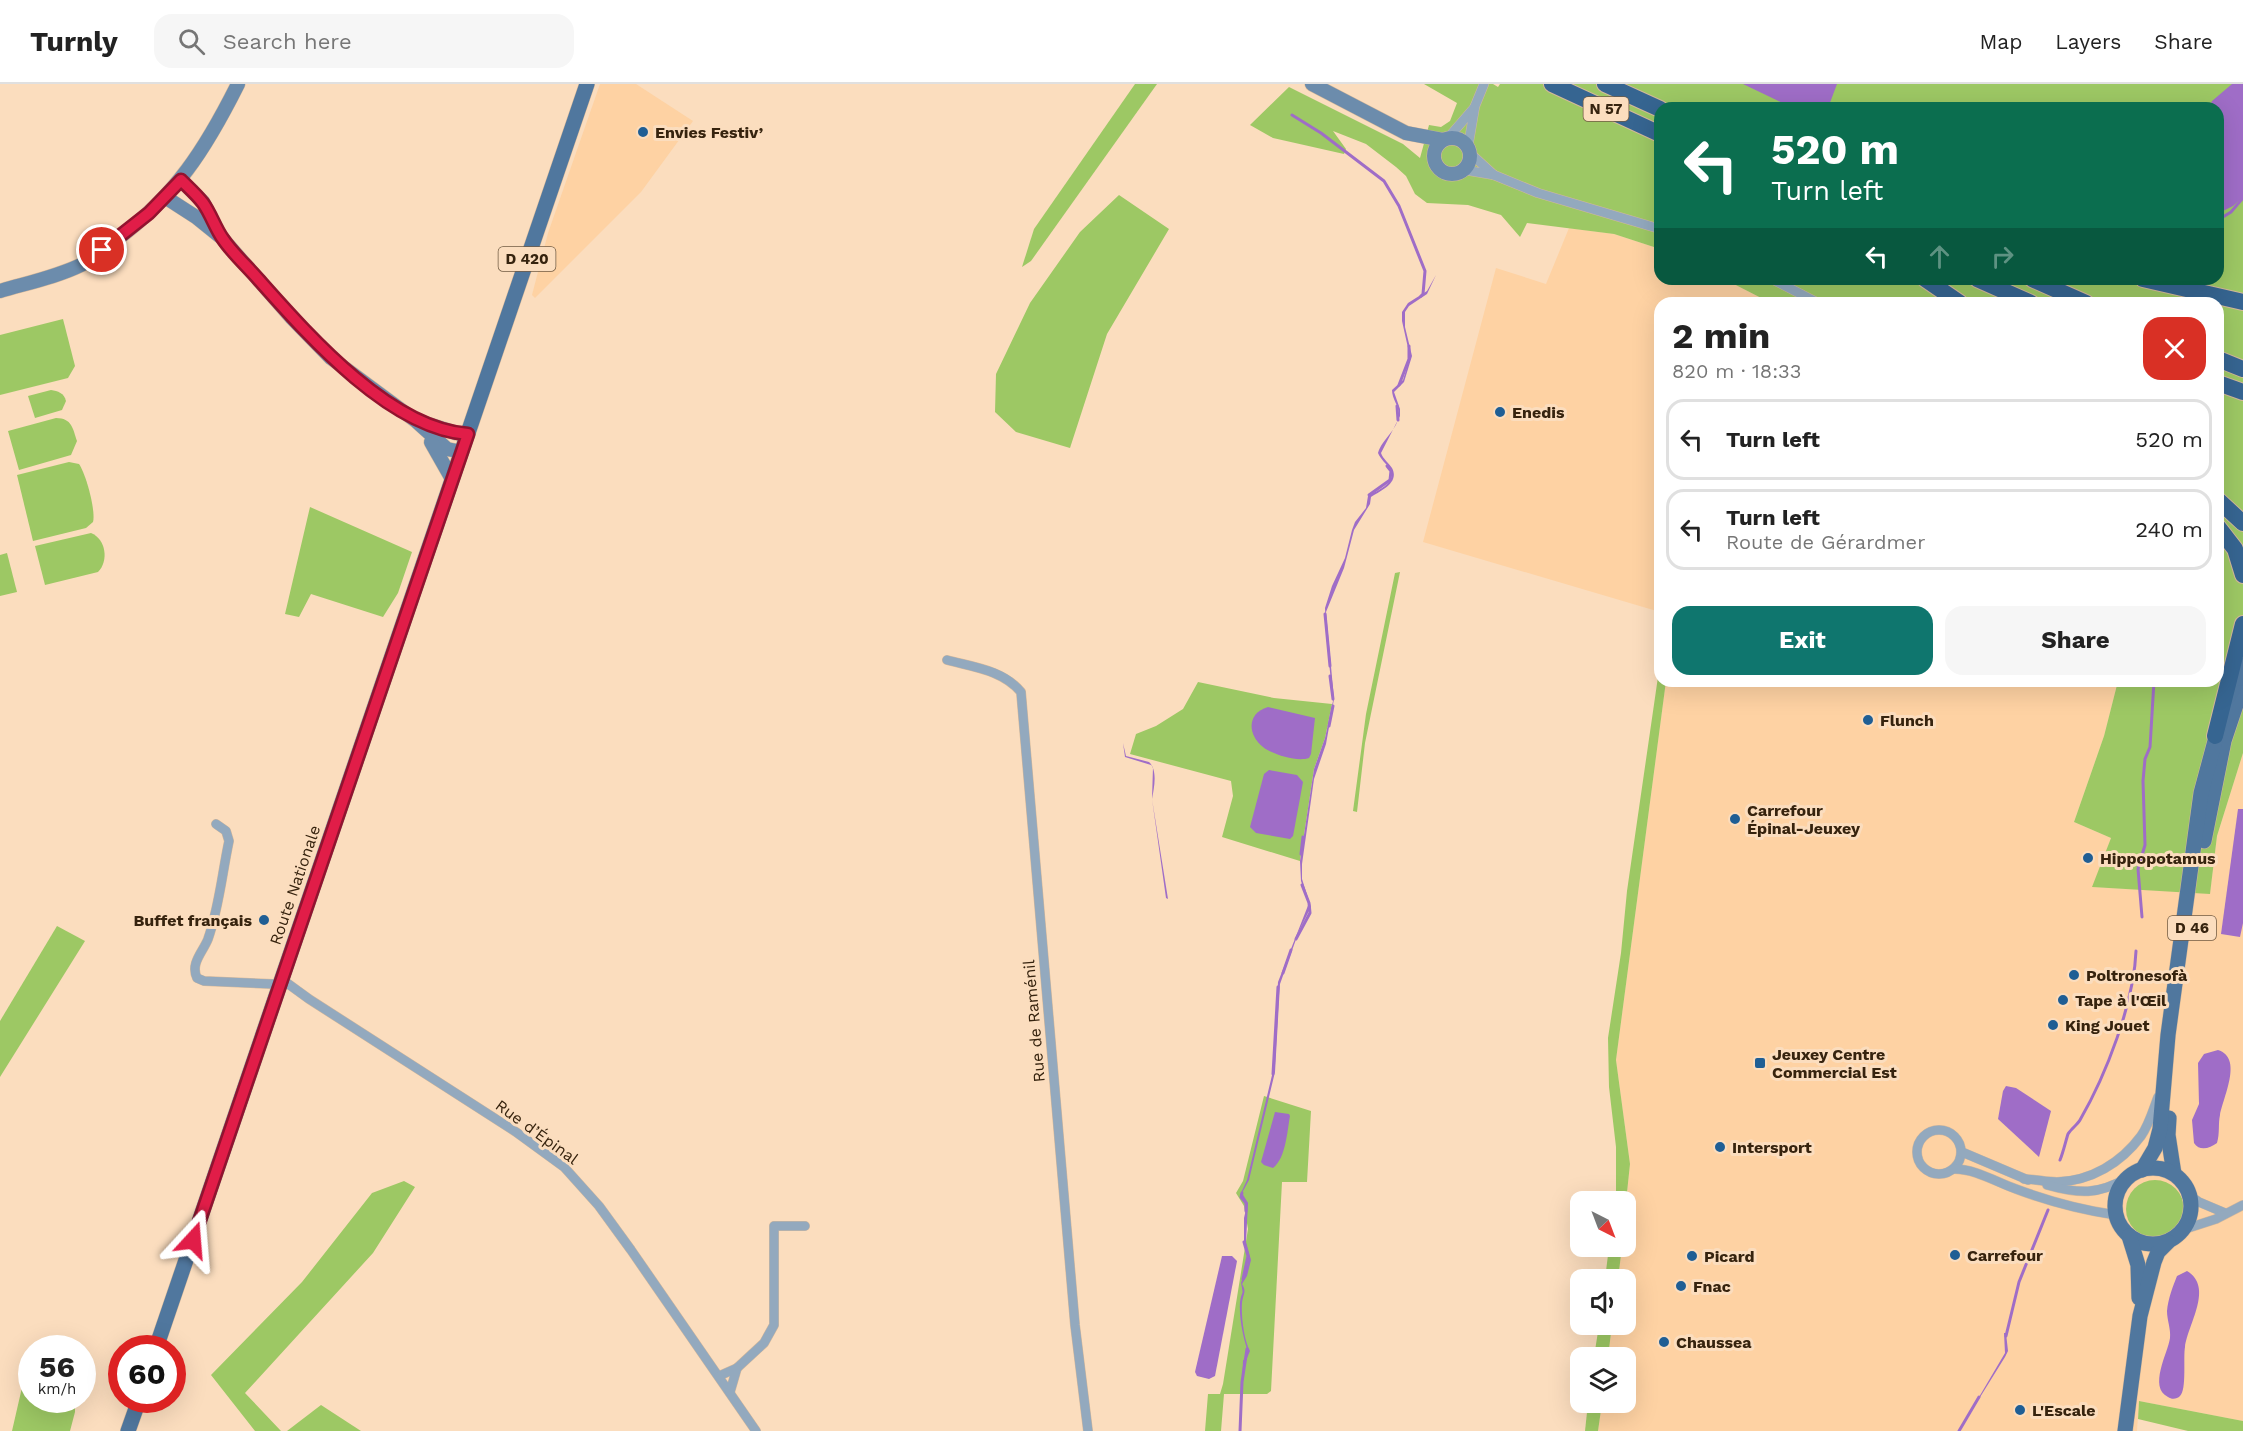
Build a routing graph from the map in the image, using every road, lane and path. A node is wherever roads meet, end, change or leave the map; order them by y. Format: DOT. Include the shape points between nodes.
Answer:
graph roads {
  1 [pos="238,84"];
  2 [pos="587,84"];
  3 [pos="1312,84"];
  4 [pos="1484,84"];
  5 [pos="1552,84"];
  6 [pos="1605,84"];
  7 [pos="1475,106"];
  8 [pos="1654,106"];
  9 [pos="1654,131"];
  10 [pos="1406,133"];
  11 [pos="1445,139"];
  12 [pos="1472,153"];
  13 [pos="1434,160"];
  14 [pos="1465,170"];
  15 [pos="1494,175"];
  16 [pos="181,180"];
  17 [pos="165,197"];
  18 [pos="1654,227"];
  19 [pos="222,238"];
  20 [pos="1781,285"];
  21 [pos="1934,285"];
  22 [pos="1990,285"];
  23 [pos="2046,285"];
  24 [pos="2170,285"];
  25 [pos="0,291"];
  26 [pos="1799,297"];
  27 [pos="1951,297"];
  28 [pos="2018,297"];
  29 [pos="2072,297"];
  30 [pos="2223,297"];
  31 [pos="2224,297"];
  32 [pos="2241,301"];
  33 [pos="2224,361"];
  34 [pos="2243,369"];
  35 [pos="2224,385"];
  36 [pos="2243,392"];
  37 [pos="416,420"];
  38 [pos="468,434"];
  39 [pos="462,452"];
  40 [pos="452,479"];
  41 [pos="2224,506"];
  42 [pos="2243,523"];
  43 [pos="2224,535"];
  44 [pos="2243,575"];
  45 [pos="2243,624"];
  46 [pos="946,660"];
  47 [pos="2243,665"];
  48 [pos="2243,685"];
  49 [pos="2215,736"];
  50 [pos="216,824"];
  51 [pos="281,982"];
  52 [pos="2168,1035"];
  53 [pos="1962,1152"];
  54 [pos="1954,1169"];
  55 [pos="2142,1170"];
  56 [pos="2174,1174"];
  57 [pos="2127,1178"];
  58 [pos="2024,1179"];
  59 [pos="2189,1194"];
  60 [pos="2243,1205"];
  61 [pos="2225,1213"];
  62 [pos="2116,1215"];
  63 [pos="805,1226"];
  64 [pos="2182,1230"];
  65 [pos="2129,1236"];
  66 [pos="2168,1242"];
  67 [pos="2140,1316"];
  68 [pos="160,1335"];
  69 [pos="737,1368"];
  70 [pos="719,1376"];
  71 [pos="730,1392"];
  72 [pos="134,1413"];
  73 [pos="128,1431"];
  74 [pos="756,1431"];
  75 [pos="1088,1431"];
  76 [pos="2125,1431"];
  1 -- 16 [label="main road"];
  2 -- 38 [label="main road, D 420"];
  3 -- 10 [label="main road"];
  4 -- 7 [label="street"];
  5 -- 9 [label="highway, N 57"];
  6 -- 8 [label="highway, N 57"];
  7 -- 11 [label="street"];
  7 -- 12 [label="street"];
  10 -- 11 [label="main road"];
  10 -- 13 [label="main road"];
  11 -- 12 [label="main road" via="1459,139"];
  11 -- 13 [label="main road" via="1436,148"];
  12 -- 14 [label="main road"];
  12 -- 15 [label="street"];
  13 -- 14 [label="main road" via="1447,174"];
  14 -- 15 [label="street"];
  15 -- 18 [label="street" via="1538,193"];
  16 -- 17 [label="main road"];
  16 -- 19 [label="main road" via="202,202"];
  17 -- 19 [label="main road"];
  17 -- 25 [label="main road" via="84,264"];
  19 -- 37 [label="main road" via="331,357"];
  20 -- 26 [label="street"];
  21 -- 27 [label="highway"];
  22 -- 28 [label="highway"];
  23 -- 29 [label="highway"];
  24 -- 30 [label="highway"];
  31 -- 32 [label="highway"];
  33 -- 34 [label="highway"];
  35 -- 36 [label="highway"];
  37 -- 38 [label="main road"];
  37 -- 39 [label="main road" via="447,449"];
  37 -- 40 [label="main road"];
  38 -- 39 [label="main road, Route Nationale / D 420"];
  39 -- 40 [label="main road, Route Nationale / D 420"];
  40 -- 51 [label="main road, Route Nationale / D 420"];
  41 -- 42 [label="highway"];
  43 -- 44 [label="highway" via="2235,549"];
  45 -- 49 [label="highway"];
  46 -- 75 [label="street, Rue de Raménil" via="992,671 1011,681 1021,692 1075,1325"];
  47 -- 49 [label="main road, D 46"];
  48 -- 56 [label="main road, D 46" via="2224,741 2200,868 2171,1087 2168,1136"];
  49 -- 52 [label="main road, D 46" via="2201,793"];
  50 -- 51 [label="street" via="226,831 229,841 214,914 194,971 204,981"];
  51 -- 68 [label="main road, Route Nationale / D 420"];
  51 -- 70 [label="street, Rue d’Épinal" via="516,1132 564,1167 599,1206"];
  52 -- 55 [label="main road, D 46" via="2160,1129 2155,1148"];
  52 -- 58 [label="street" via="2159,1093 2150,1118 2141,1136 2123,1155 2085,1178 2055,1182"];
  53 -- 54 [label="street"];
  53 -- 54 [label="street" via="1955,1136 1948,1131 1931,1131 1920,1140 1916,1153 1923,1168 1939,1175"];
  53 -- 58 [label="street"];
  54 -- 62 [label="street" via="1966,1169 2018,1190"];
  55 -- 56 [label="main road" via="2162,1169"];
  55 -- 57 [label="main road"];
  56 -- 59 [label="main road"];
  57 -- 58 [label="street" via="2096,1192 2066,1191"];
  57 -- 62 [label="main road" via="2115,1202"];
  59 -- 61 [label="street"];
  59 -- 64 [label="main road" via="2191,1211"];
  60 -- 61 [label="street"];
  61 -- 64 [label="street"];
  62 -- 65 [label="main road"];
  63 -- 69 [label="street" via="774,1226 774,1325 764,1343"];
  64 -- 66 [label="main road"];
  65 -- 66 [label="main road" via="2140,1243"];
  65 -- 67 [label="main road" via="2138,1265"];
  66 -- 67 [label="main road" via="2154,1262"];
  67 -- 76 [label="main road"];
  69 -- 70 [label="street"];
  69 -- 71 [label="street"];
  70 -- 71 [label="street, Rue d’Épinal"];
  71 -- 74 [label="street, Rue d’Épinal"];
  72 -- 73 [label="main road"];
}
